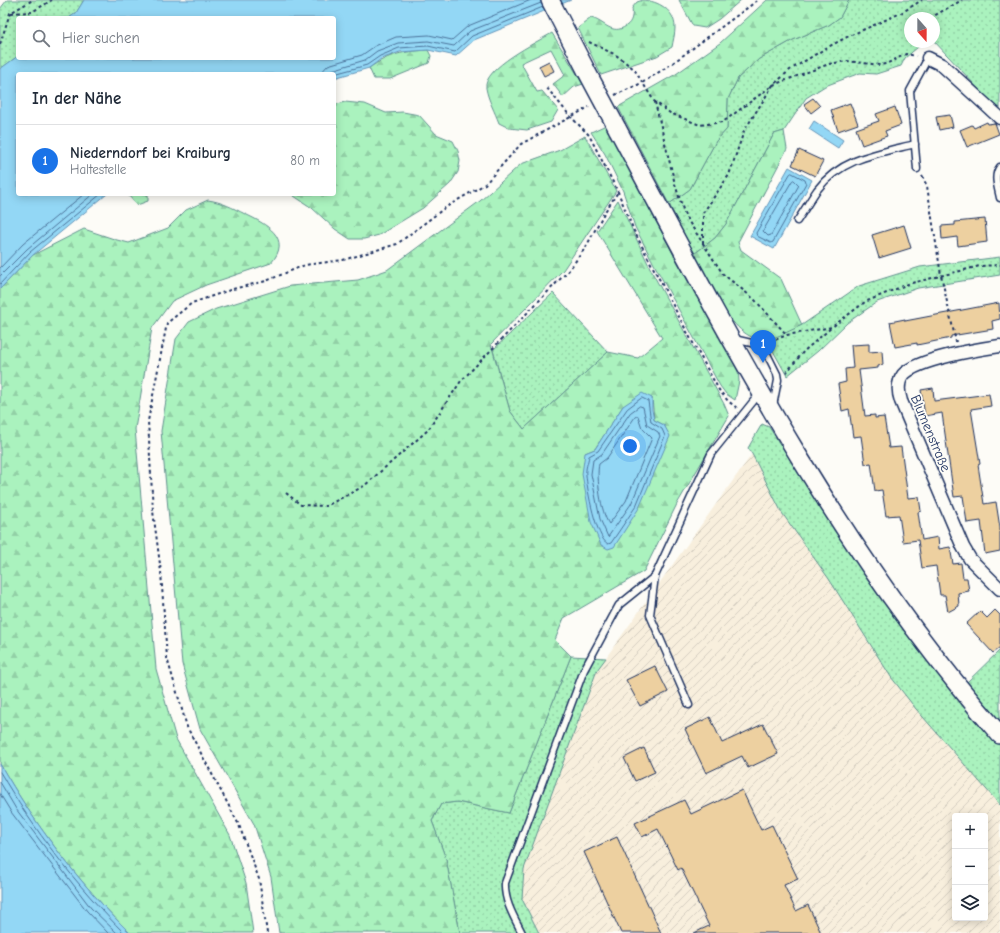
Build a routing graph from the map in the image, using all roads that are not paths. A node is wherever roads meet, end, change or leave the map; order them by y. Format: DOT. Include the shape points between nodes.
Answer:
graph roads {
  1 [pos="550,0"];
  2 [pos="928,58"];
  3 [pos="1000,118"];
  4 [pos="915,144"];
  5 [pos="1000,167"];
  6 [pos="917,169"];
  7 [pos="1000,198"];
  8 [pos="797,221"];
  9 [pos="729,337"];
  10 [pos="1000,346"];
  11 [pos="760,393"];
  12 [pos="771,412"];
  13 [pos="656,576"];
  14 [pos="998,583"];
  15 [pos="689,705"];
  16 [pos="1000,735"];
  17 [pos="522,933"];
  1 -- 9 [label="main road, bridge" via="579,41 588,72"];
  2 -- 3 [label="street" via="942,66"];
  2 -- 4 [label="lane" via="910,91"];
  4 -- 6 [label="lane"];
  4 -- 8 [label="lane" via="849,162 832,174 817,190"];
  5 -- 7 [label="lane" via="996,178"];
  9 -- 11 [label="main road"];
  9 -- 12 [label="lane" via="760,345 766,350 778,380"];
  10 -- 14 [label="street, Blumenstraße" via="958,353 922,364 905,373 898,384 898,393 963,547 970,559"];
  11 -- 12 [label="main road"];
  11 -- 13 [label="lane" via="711,454"];
  12 -- 16 [label="main road" via="872,571 950,676"];
  13 -- 15 [label="lane" via="650,615"];
  13 -- 17 [label="lane" via="619,605 584,670 505,883 505,893"];
}
